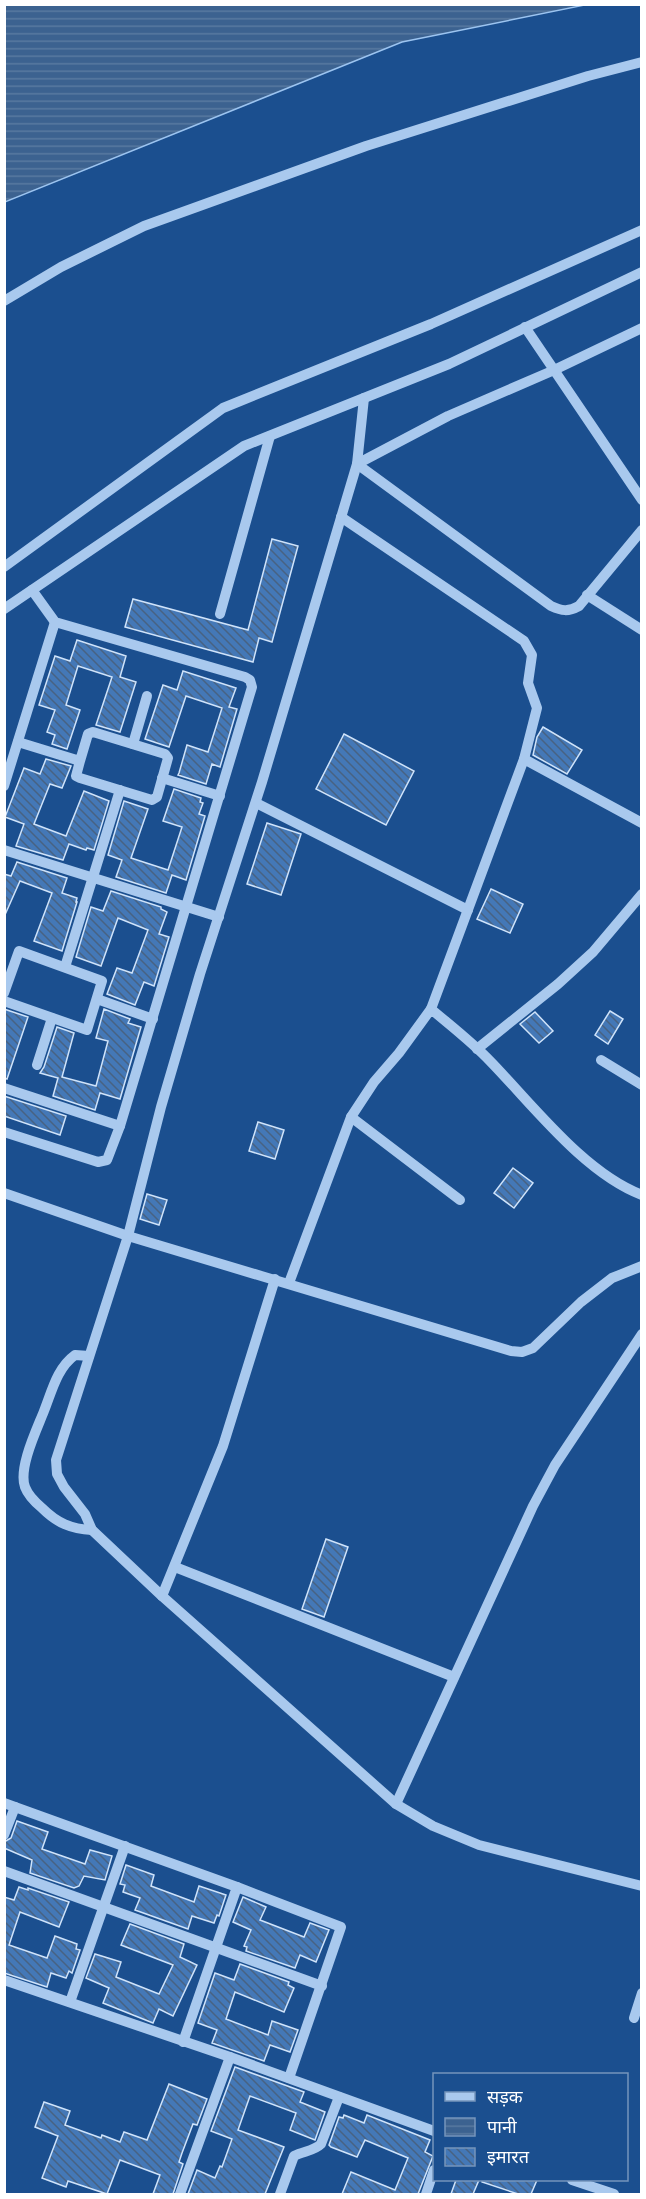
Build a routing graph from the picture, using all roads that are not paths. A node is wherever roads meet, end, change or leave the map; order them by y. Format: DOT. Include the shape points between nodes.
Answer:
graph roads {
  1 [pos="642,63"];
  2 [pos="642,230"];
  3 [pos="642,272"];
  4 [pos="4,301"];
  5 [pos="525,327"];
  6 [pos="640,332"];
  7 [pos="552,371"];
  8 [pos="364,398"];
  9 [pos="270,436"];
  10 [pos="357,464"];
  11 [pos="642,500"];
  12 [pos="341,517"];
  13 [pos="642,530"];
  14 [pos="4,567"];
  15 [pos="32,590"];
  16 [pos="587,595"];
  17 [pos="4,609"];
  18 [pos="220,614"];
  19 [pos="55,622"];
  20 [pos="642,630"];
  21 [pos="147,696"];
  22 [pos="18,742"];
  23 [pos="133,744"];
  24 [pos="524,759"];
  25 [pos="80,761"];
  26 [pos="162,778"];
  27 [pos="4,786"];
  28 [pos="120,790"];
  29 [pos="220,796"];
  30 [pos="255,803"];
  31 [pos="642,823"];
  32 [pos="4,850"];
  33 [pos="94,878"];
  34 [pos="642,894"];
  35 [pos="187,906"];
  36 [pos="468,910"];
  37 [pos="219,917"];
  38 [pos="65,967"];
  39 [pos="7,973"];
  40 [pos="4,993"];
  41 [pos="97,999"];
  42 [pos="4,1001"];
  43 [pos="431,1009"];
  44 [pos="52,1018"];
  45 [pos="153,1019"];
  46 [pos="477,1049"];
  47 [pos="602,1060"];
  48 [pos="37,1065"];
  49 [pos="642,1085"];
  50 [pos="4,1088"];
  51 [pos="351,1117"];
  52 [pos="120,1126"];
  53 [pos="4,1132"];
  54 [pos="4,1193"];
  55 [pos="642,1195"];
  56 [pos="460,1200"];
  57 [pos="128,1236"];
  58 [pos="642,1266"];
  59 [pos="275,1279"];
  60 [pos="289,1283"];
  61 [pos="642,1334"];
  62 [pos="89,1356"];
  63 [pos="92,1530"];
  64 [pos="175,1567"];
  65 [pos="162,1596"];
  66 [pos="454,1677"];
  67 [pos="396,1804"];
  68 [pos="10,1805"];
  69 [pos="4,1835"];
  70 [pos="125,1846"];
  71 [pos="4,1871"];
  72 [pos="642,1886"];
  73 [pos="237,1887"];
  74 [pos="102,1908"];
  75 [pos="216,1948"];
  76 [pos="4,1980"];
  77 [pos="322,1986"];
  78 [pos="642,1993"];
  79 [pos="70,2002"];
  80 [pos="634,2018"];
  81 [pos="183,2042"];
  82 [pos="230,2057"];
  83 [pos="290,2078"];
  84 [pos="339,2097"];
  85 [pos="433,2130"];
  86 [pos="433,2175"];
  87 [pos="575,2181"];
  88 [pos="180,2194"];
  89 [pos="280,2194"];
  90 [pos="426,2194"];
  91 [pos="614,2194"];
  1 -- 4 [label="street" via="588,76 366,146 144,226 61,267"];
  2 -- 14 [label="street" via="431,324 223,408"];
  3 -- 5 [label="street"];
  5 -- 7 [label="street"];
  5 -- 8 [label="street" via="449,364"];
  6 -- 7 [label="street"];
  7 -- 10 [label="street" via="448,416"];
  7 -- 11 [label="street"];
  8 -- 9 [label="street"];
  8 -- 10 [label="street"];
  9 -- 15 [label="street" via="244,446"];
  9 -- 18 [label="street"];
  10 -- 12 [label="street"];
  10 -- 16 [label="street" via="551,606 571,610"];
  12 -- 24 [label="street" via="529,647 532,655 528,683 537,708"];
  12 -- 30 [label="street"];
  13 -- 16 [label="street"];
  15 -- 17 [label="street"];
  15 -- 19 [label="street"];
  16 -- 20 [label="street"];
  19 -- 22 [label="street"];
  19 -- 29 [label="street" via="250,680 250,697"];
  21 -- 23 [label="street"];
  22 -- 25 [label="street"];
  22 -- 27 [label="street"];
  23 -- 25 [label="street" via="91,732"];
  23 -- 26 [label="street" via="167,756"];
  24 -- 31 [label="street"];
  24 -- 36 [label="street"];
  25 -- 28 [label="street" via="76,776"];
  26 -- 28 [label="street" via="157,797 152,800"];
  26 -- 29 [label="street"];
  28 -- 33 [label="street"];
  29 -- 35 [label="street"];
  30 -- 36 [label="street"];
  30 -- 37 [label="street"];
  32 -- 33 [label="street"];
  33 -- 35 [label="street"];
  33 -- 38 [label="street"];
  34 -- 46 [label="street" via="593,952"];
  35 -- 37 [label="street"];
  35 -- 45 [label="street"];
  36 -- 43 [label="street"];
  37 -- 57 [label="street" via="161,1107"];
  38 -- 39 [label="street" via="19,951"];
  38 -- 41 [label="street" via="101,979"];
  39 -- 40 [label="street"];
  41 -- 44 [label="street" via="87,1030"];
  41 -- 45 [label="street"];
  42 -- 44 [label="street"];
  43 -- 46 [label="street"];
  43 -- 51 [label="street"];
  44 -- 48 [label="street"];
  45 -- 52 [label="street"];
  46 -- 55 [label="street" via="575,1150 627,1190"];
  47 -- 49 [label="street"];
  50 -- 52 [label="street"];
  51 -- 56 [label="street"];
  51 -- 60 [label="street"];
  52 -- 53 [label="street" via="111,1154 103,1162"];
  54 -- 57 [label="street"];
  57 -- 59 [label="street"];
  57 -- 62 [label="street"];
  58 -- 60 [label="street" via="612,1278 532,1348 522,1352"];
  59 -- 60 [label="street"];
  59 -- 64 [label="street" via="223,1446"];
  61 -- 66 [label="street" via="555,1465"];
  62 -- 63 [label="street" via="56,1460 57,1474"];
  62 -- 63 [label="street" via="75,1355 58,1374 23,1472 24,1487 48,1514 61,1524"];
  63 -- 65 [label="street"];
  64 -- 65 [label="street"];
  64 -- 66 [label="street"];
  65 -- 67 [label="street"];
  66 -- 67 [label="street"];
  67 -- 72 [label="street" via="433,1826 479,1845"];
  68 -- 69 [label="street"];
  68 -- 70 [label="street"];
  70 -- 73 [label="street"];
  70 -- 74 [label="street"];
  71 -- 74 [label="street"];
  73 -- 75 [label="street"];
  73 -- 77 [label="street" via="340,1925 342,1930"];
  74 -- 75 [label="street"];
  74 -- 79 [label="street"];
  75 -- 77 [label="street"];
  75 -- 81 [label="street"];
  76 -- 79 [label="street"];
  77 -- 83 [label="street"];
  78 -- 80 [label="street"];
  79 -- 81 [label="street"];
  81 -- 82 [label="street"];
  82 -- 83 [label="street"];
  82 -- 88 [label="street"];
  83 -- 84 [label="street"];
  84 -- 85 [label="street"];
  84 -- 89 [label="street" via="321,2144 294,2156"];
  86 -- 90 [label="street"];
  87 -- 91 [label="street"];
}
